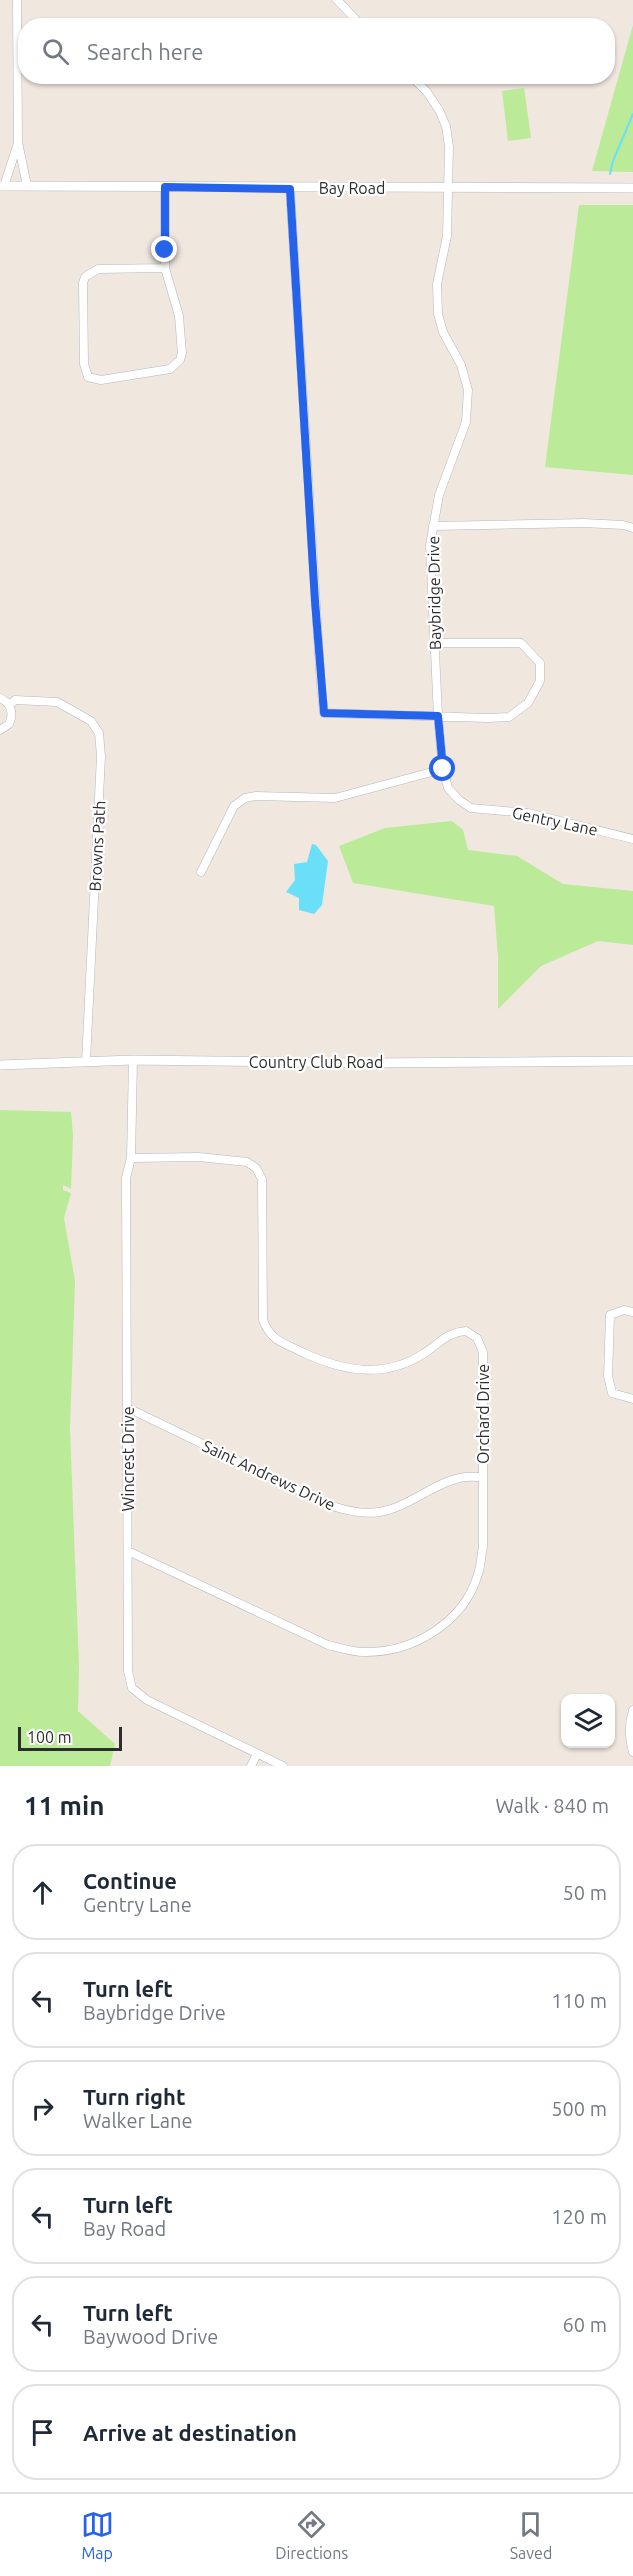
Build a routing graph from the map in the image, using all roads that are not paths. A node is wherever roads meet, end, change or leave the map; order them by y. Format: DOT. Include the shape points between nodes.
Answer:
graph roads {
  1 [pos="17,0"];
  2 [pos="338,0"];
  3 [pos="355,18"];
  4 [pos="418,84"];
  5 [pos="18,142"];
  6 [pos="2,186"];
  7 [pos="27,186"];
  8 [pos="165,187"];
  9 [pos="449,188"];
  10 [pos="633,188"];
  11 [pos="290,189"];
  12 [pos="165,268"];
  13 [pos="433,526"];
  14 [pos="633,528"];
  15 [pos="435,643"];
  16 [pos="0,698"];
  17 [pos="10,705"];
  18 [pos="438,716"];
  19 [pos="0,730"];
  20 [pos="443,769"];
  21 [pos="633,839"];
  22 [pos="201,872"];
  23 [pos="133,1060"];
  24 [pos="86,1061"];
  25 [pos="633,1061"];
  26 [pos="0,1065"];
  27 [pos="131,1158"];
  28 [pos="633,1312"];
  29 [pos="633,1399"];
  30 [pos="128,1408"];
  31 [pos="483,1477"];
  32 [pos="128,1551"];
  33 [pos="633,1710"];
  34 [pos="633,1752"];
  35 [pos="257,1754"];
  36 [pos="251,1766"];
  37 [pos="283,1766"];
  1 -- 5 [label="street"];
  2 -- 3 [label="street"];
  4 -- 9 [label="street, Baybridge Drive" via="433,101 446,126"];
  5 -- 6 [label="street"];
  5 -- 7 [label="street"];
  6 -- 7 [label="street, Bay Road"];
  7 -- 8 [label="street, Bay Road"];
  8 -- 11 [label="street, Bay Road"];
  8 -- 12 [label="street"];
  9 -- 10 [label="street, Bay Road"];
  9 -- 11 [label="street, Bay Road"];
  9 -- 13 [label="street, Baybridge Drive" via="447,236 437,284 438,314 461,365 468,406"];
  11 -- 18 [label="street" via="324,713"];
  12 -- 12 [label="street" via="179,316 182,353 177,365 101,380 88,377 84,364 85,277 98,269"];
  13 -- 14 [label="street" via="584,523"];
  13 -- 15 [label="street, Baybridge Drive" via="430,546"];
  15 -- 18 [label="street, Baybridge Drive"];
  15 -- 18 [label="street" via="521,643 540,663 540,681 528,703 509,717"];
  16 -- 17 [label="street"];
  17 -- 19 [label="street" via="12,718"];
  17 -- 24 [label="street, Browns Path" via="15,700 57,702 91,721 99,733"];
  18 -- 20 [label="street, Gentry Lane"];
  20 -- 21 [label="street, Gentry Lane" via="448,788 471,808 528,813"];
  20 -- 22 [label="street" via="335,798 245,798 234,806"];
  23 -- 24 [label="street, Country Club Road"];
  23 -- 25 [label="street, Country Club Road"];
  23 -- 27 [label="street, Wincrest Drive"];
  24 -- 26 [label="street, Country Club Road"];
  27 -- 30 [label="street, Wincrest Drive" via="126,1178"];
  27 -- 31 [label="street, Orchard Drive" via="199,1157 247,1162 256,1168 262,1179 263,1320 268,1333 278,1340 329,1364 379,1371 405,1364 453,1332 466,1331 477,1338 483,1352"];
  28 -- 29 [label="street" via="624,1310 610,1315 608,1366 612,1393"];
  30 -- 31 [label="street, Saint Andrews Drive" via="343,1509 377,1513 446,1482"];
  30 -- 32 [label="street, Wincrest Drive"];
  31 -- 32 [label="street, Orchard Drive" via="483,1547 478,1575 467,1597 426,1638 396,1650 363,1652 328,1645"];
  32 -- 35 [label="street, Wincrest Drive" via="128,1671 132,1688 147,1700"];
  33 -- 34 [label="street"];
  35 -- 36 [label="street"];
  35 -- 37 [label="street, Wincrest Drive"];
}
